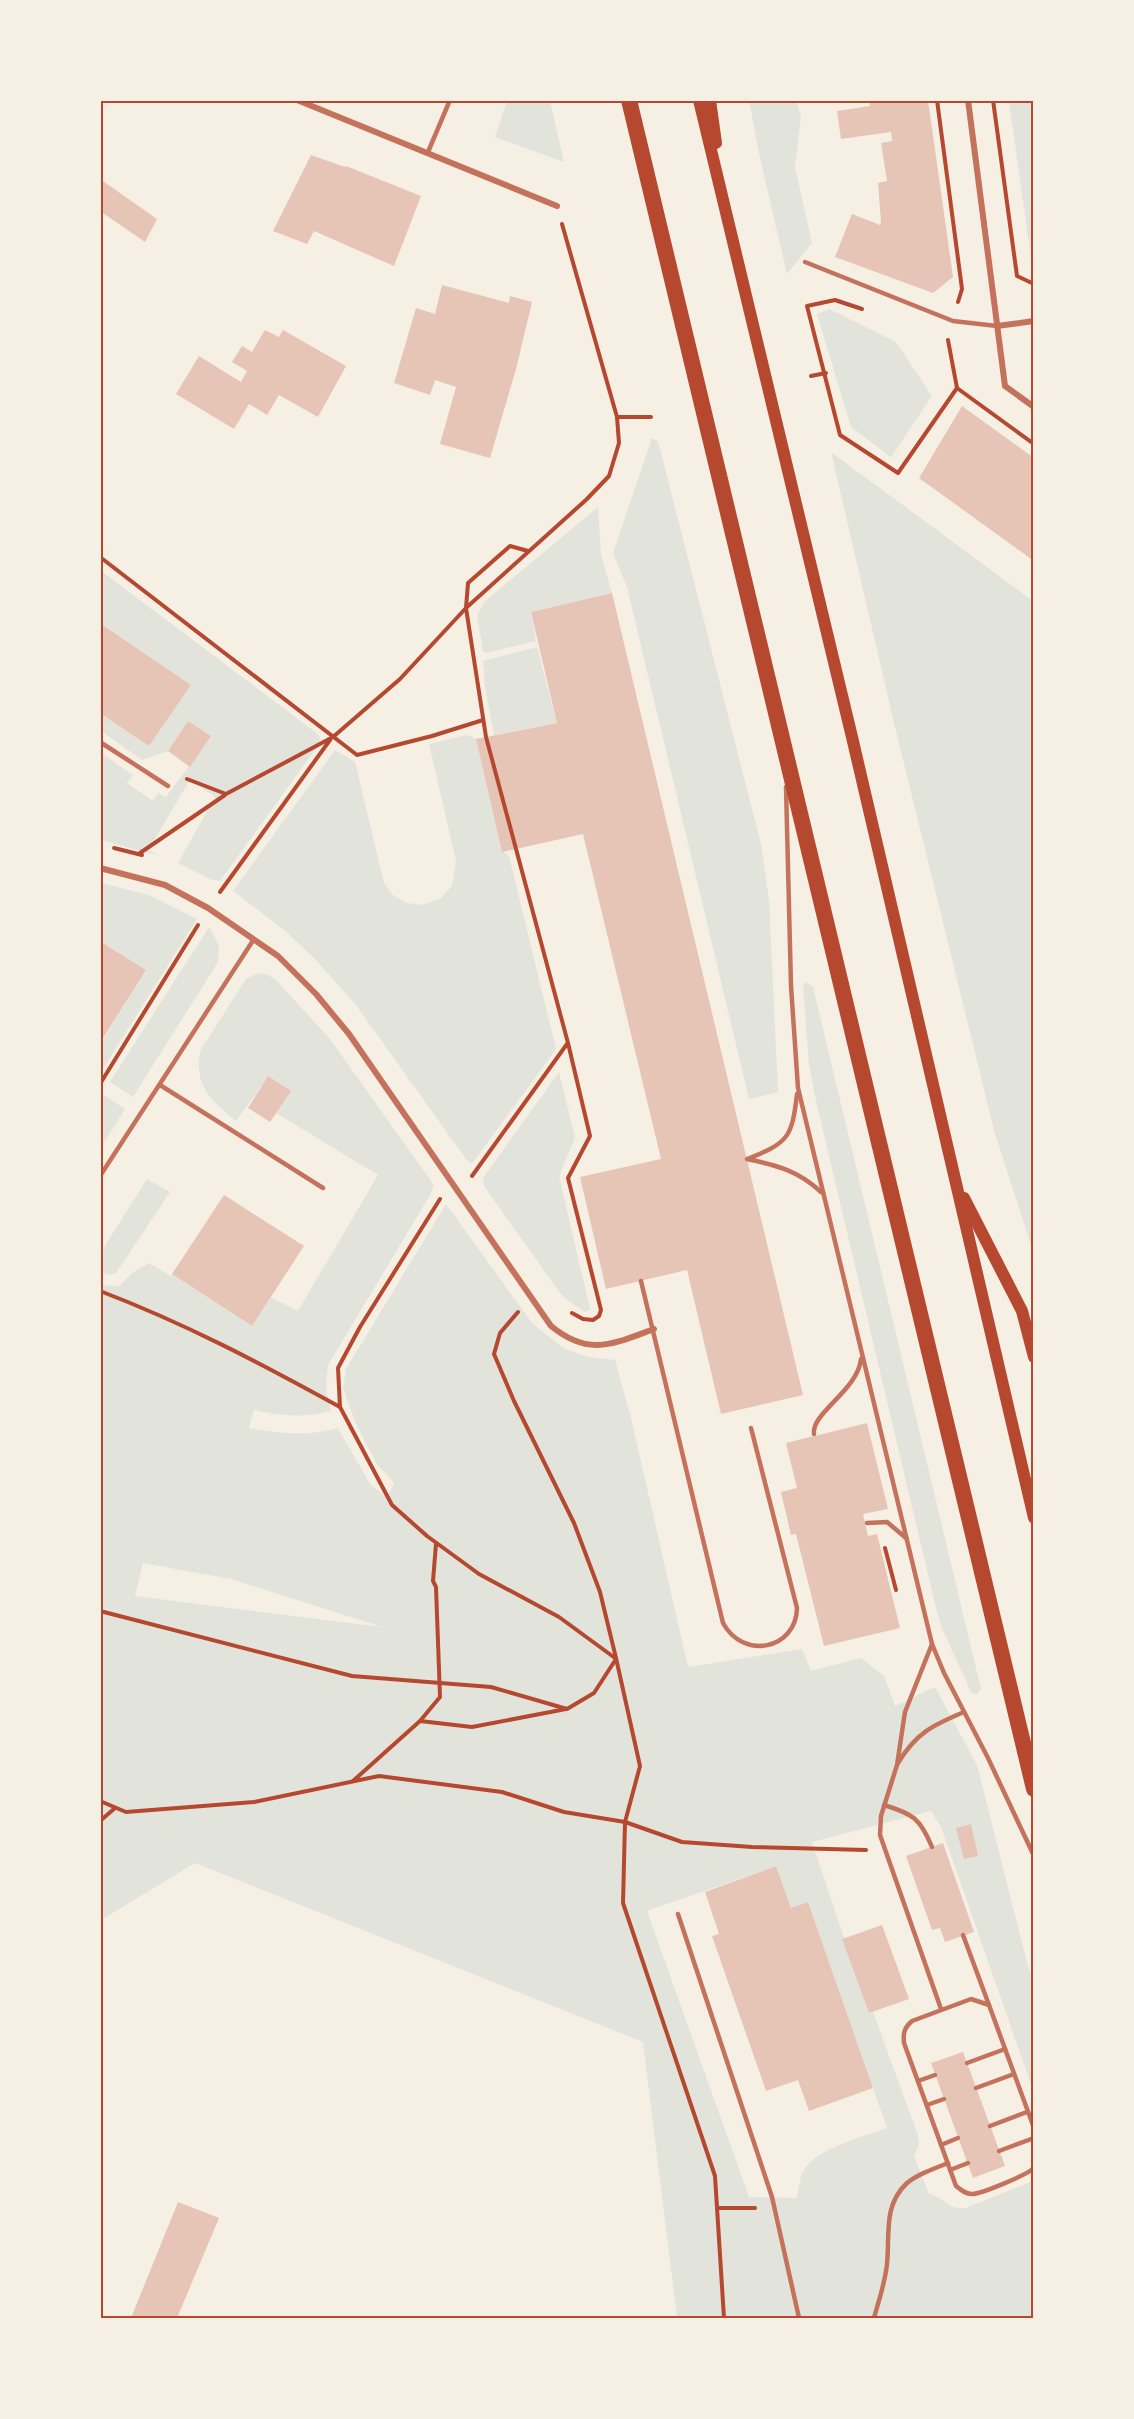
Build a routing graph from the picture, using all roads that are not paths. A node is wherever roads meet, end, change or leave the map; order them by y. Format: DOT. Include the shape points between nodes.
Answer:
graph roads {
  1 [pos="297,100"];
  2 [pos="450,100"];
  3 [pos="619,100"];
  4 [pos="629,100"];
  5 [pos="699,100"];
  6 [pos="710,100"];
  7 [pos="968,100"];
  8 [pos="428,153"];
  9 [pos="642,155"];
  10 [pos="723,200"];
  11 [pos="557,206"];
  12 [pos="805,262"];
  13 [pos="1034,321"];
  14 [pos="997,326"];
  15 [pos="1034,407"];
  16 [pos="100,742"];
  17 [pos="785,752"];
  18 [pos="168,786"];
  19 [pos="100,868"];
  20 [pos="254,939"];
  21 [pos="160,1085"];
  22 [pos="798,1088"];
  23 [pos="100,1176"];
  24 [pos="956,1180"];
  25 [pos="323,1188"];
  26 [pos="822,1193"];
  27 [pos="641,1281"];
  28 [pos="654,1329"];
  29 [pos="861,1353"];
  30 [pos="1034,1357"];
  31 [pos="751,1428"];
  32 [pos="814,1434"];
  33 [pos="1034,1518"];
  34 [pos="867,1523"];
  35 [pos="908,1540"];
  36 [pos="932,1644"];
  37 [pos="964,1712"];
  38 [pos="897,1765"];
  39 [pos="1034,1789"];
  40 [pos="884,1804"];
  41 [pos="932,1847"];
  42 [pos="1034,1856"];
  43 [pos="678,1914"];
  44 [pos="963,1935"];
  45 [pos="989,2005"];
  46 [pos="940,2009"];
  47 [pos="1005,2049"];
  48 [pos="967,2063"];
  49 [pos="1014,2074"];
  50 [pos="935,2075"];
  51 [pos="918,2081"];
  52 [pos="976,2088"];
  53 [pos="944,2099"];
  54 [pos="927,2105"];
  55 [pos="1028,2112"];
  56 [pos="990,2126"];
  57 [pos="1034,2128"];
  58 [pos="958,2138"];
  59 [pos="1034,2138"];
  60 [pos="941,2145"];
  61 [pos="999,2151"];
  62 [pos="948,2163"];
  63 [pos="968,2163"];
  64 [pos="1034,2168"];
  65 [pos="950,2170"];
  66 [pos="799,2319"];
  67 [pos="874,2319"];
  1 -- 8 [label="street"];
  2 -- 8 [label="lane"];
  3 -- 9 [label="highway"];
  4 -- 9 [label="highway"];
  5 -- 10 [label="main road"];
  6 -- 10 [label="main road"];
  7 -- 14 [label="street"];
  8 -- 11 [label="street"];
  9 -- 17 [label="highway"];
  10 -- 24 [label="main road"];
  12 -- 14 [label="lane" via="953,321"];
  13 -- 14 [label="street"];
  14 -- 15 [label="street" via="1005,386"];
  16 -- 18 [label="lane"];
  17 -- 22 [label="lane" via="791,986"];
  17 -- 39 [label="highway"];
  19 -- 20 [label="street" via="165,885"];
  20 -- 21 [label="lane"];
  20 -- 28 [label="street" via="285,963 349,1034 551,1326 566,1338 591,1346 613,1344"];
  21 -- 23 [label="lane"];
  21 -- 25 [label="lane"];
  22 -- 26 [label="lane"];
  22 -- 26 [label="lane" via="789,1134 770,1150 747,1159 793,1171"];
  24 -- 30 [label="main road" via="1022,1311"];
  24 -- 33 [label="main road"];
  26 -- 29 [label="lane"];
  27 -- 28 [label="lane"];
  28 -- 31 [label="lane" via="723,1623 729,1635 745,1645 757,1646 784,1638 795,1624 797,1608"];
  29 -- 32 [label="lane" via="857,1375 817,1420"];
  29 -- 35 [label="lane"];
  34 -- 35 [label="lane" via="878,1521 895,1527"];
  35 -- 36 [label="lane"];
  36 -- 37 [label="lane"];
  36 -- 38 [label="lane" via="905,1712"];
  37 -- 38 [label="lane" via="918,1736"];
  37 -- 42 [label="lane"];
  38 -- 40 [label="lane"];
  40 -- 41 [label="lane" via="908,1812 919,1822"];
  40 -- 46 [label="lane" via="880,1835 884,1850"];
  43 -- 66 [label="lane" via="775,2208"];
  44 -- 45 [label="lane"];
  45 -- 46 [label="lane" via="971,1999"];
  45 -- 47 [label="lane"];
  46 -- 51 [label="lane" via="912,2021 903,2033"];
  47 -- 48 [label="lane"];
  47 -- 49 [label="lane"];
  49 -- 52 [label="lane"];
  49 -- 55 [label="lane"];
  50 -- 51 [label="lane"];
  51 -- 54 [label="lane"];
  53 -- 54 [label="lane"];
  54 -- 60 [label="lane"];
  55 -- 56 [label="lane"];
  55 -- 57 [label="lane"];
  58 -- 60 [label="lane"];
  59 -- 61 [label="lane"];
  60 -- 62 [label="lane"];
  62 -- 65 [label="lane"];
  62 -- 67 [label="lane" via="906,2184 894,2201 888,2221 883,2288"];
  63 -- 65 [label="lane"];
  64 -- 65 [label="lane" via="974,2194 956,2186"];
}
